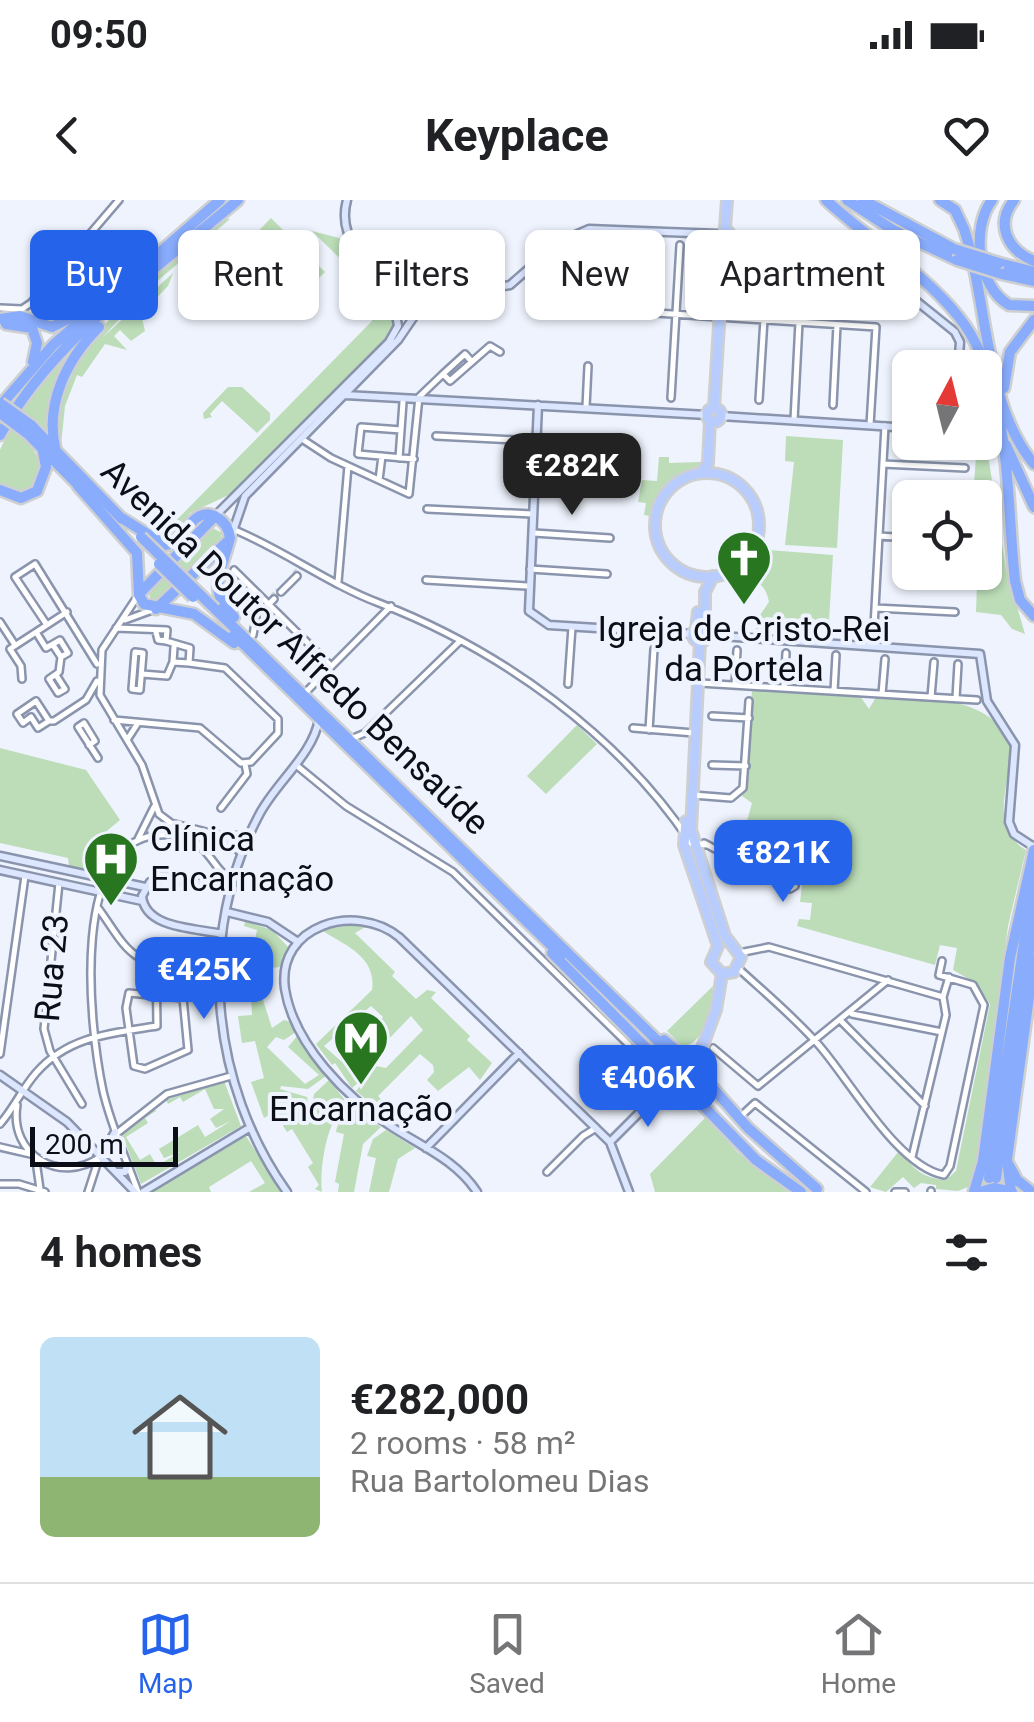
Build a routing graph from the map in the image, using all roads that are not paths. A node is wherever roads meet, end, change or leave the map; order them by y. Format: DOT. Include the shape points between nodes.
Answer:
graph roads {
  1 [pos="119,200"];
  2 [pos="220,200"];
  3 [pos="238,200"];
  4 [pos="347,200"];
  5 [pos="727,200"];
  6 [pos="826,200"];
  7 [pos="834,200"];
  8 [pos="847,200"];
  9 [pos="940,200"];
  10 [pos="992,200"];
  11 [pos="1014,200"];
  12 [pos="864,201"];
  13 [pos="882,224"];
  14 [pos="346,230"];
  15 [pos="725,230"];
  16 [pos="685,232"];
  17 [pos="680,245"];
  18 [pos="956,255"];
  19 [pos="158,258"];
  20 [pos="1034,261"];
  21 [pos="158,264"];
  22 [pos="1000,269"];
  23 [pos="1034,272"];
  24 [pos="1034,281"];
  25 [pos="505,287"];
  26 [pos="920,303"];
  27 [pos="1034,306"];
  28 [pos="0,308"];
  29 [pos="665,313"];
  30 [pos="677,314"];
  31 [pos="685,315"];
  32 [pos="30,319"];
  33 [pos="36,320"];
  34 [pos="70,320"];
  35 [pos="89,320"];
  36 [pos="93,320"];
  37 [pos="101,320"];
  38 [pos="397,320"];
  39 [pos="410,320"];
  40 [pos="720,320"];
  41 [pos="765,320"];
  42 [pos="1034,320"];
  43 [pos="799,322"];
  44 [pos="0,323"];
  45 [pos="837,325"];
  46 [pos="959,350"];
  47 [pos="977,350"];
  48 [pos="991,350"];
  49 [pos="500,352"];
  50 [pos="472,362"];
  51 [pos="588,366"];
  52 [pos="32,367"];
  53 [pos="442,374"];
  54 [pos="361,378"];
  55 [pos="344,394"];
  56 [pos="367,394"];
  57 [pos="419,397"];
  58 [pos="671,398"];
  59 [pos="760,400"];
  60 [pos="1002,400"];
  61 [pos="403,402"];
  62 [pos="538,404"];
  63 [pos="833,405"];
  64 [pos="0,407"];
  65 [pos="586,408"];
  66 [pos="714,416"];
  67 [pos="794,420"];
  68 [pos="870,425"];
  69 [pos="885,426"];
  70 [pos="892,426"];
  71 [pos="29,430"];
  72 [pos="401,430"];
  73 [pos="0,434"];
  74 [pos="436,436"];
  75 [pos="1002,438"];
  76 [pos="302,439"];
  77 [pos="536,441"];
  78 [pos="43,450"];
  79 [pos="56,452"];
  80 [pos="382,456"];
  81 [pos="399,458"];
  82 [pos="414,459"];
  83 [pos="535,459"];
  84 [pos="1002,459"];
  85 [pos="614,464"];
  86 [pos="883,464"];
  87 [pos="1034,464"];
  88 [pos="348,466"];
  89 [pos="964,468"];
  90 [pos="701,473"];
  91 [pos="719,474"];
  92 [pos="379,480"];
  93 [pos="78,486"];
  94 [pos="0,490"];
  95 [pos="427,508"];
  96 [pos="1034,508"];
  97 [pos="532,514"];
  98 [pos="120,516"];
  99 [pos="216,516"];
  100 [pos="531,533"];
  101 [pos="232,534"];
  102 [pos="879,536"];
  103 [pos="892,537"];
  104 [pos="610,538"];
  105 [pos="139,539"];
  106 [pos="528,569"];
  107 [pos="234,570"];
  108 [pos="607,574"];
  109 [pos="296,575"];
  110 [pos="695,575"];
  111 [pos="714,576"];
  112 [pos="426,580"];
  113 [pos="338,582"];
  114 [pos="527,586"];
  115 [pos="280,591"];
  116 [pos="139,594"];
  117 [pos="391,606"];
  118 [pos="874,608"];
  119 [pos="155,609"];
  120 [pos="67,612"];
  121 [pos="213,612"];
  122 [pos="955,612"];
  123 [pos="1034,616"];
  124 [pos="134,617"];
  125 [pos="124,620"];
  126 [pos="242,621"];
  127 [pos="0,622"];
  128 [pos="48,625"];
  129 [pos="572,626"];
  130 [pos="115,628"];
  131 [pos="142,630"];
  132 [pos="36,632"];
  133 [pos="156,632"];
  134 [pos="700,634"];
  135 [pos="252,635"];
  136 [pos="166,641"];
  137 [pos="460,642"];
  138 [pos="872,645"];
  139 [pos="15,646"];
  140 [pos="174,647"];
  141 [pos="654,649"];
  142 [pos="737,650"];
  143 [pos="786,653"];
  144 [pos="836,655"];
  145 [pos="268,658"];
  146 [pos="884,659"];
  147 [pos="173,662"];
  148 [pos="934,662"];
  149 [pos="189,663"];
  150 [pos="958,664"];
  151 [pos="98,666"];
  152 [pos="331,666"];
  153 [pos="56,674"];
  154 [pos="142,674"];
  155 [pos="276,678"];
  156 [pos="22,679"];
  157 [pos="98,680"];
  158 [pos="697,682"];
  159 [pos="568,684"];
  160 [pos="735,685"];
  161 [pos="784,688"];
  162 [pos="834,691"];
  163 [pos="304,693"];
  164 [pos="882,694"];
  165 [pos="982,694"];
  166 [pos="931,697"];
  167 [pos="956,698"];
  168 [pos="750,701"];
  169 [pos="84,702"];
  170 [pos="106,707"];
  171 [pos="68,712"];
  172 [pos="712,716"];
  173 [pos="748,718"];
  174 [pos="319,719"];
  175 [pos="114,720"];
  176 [pos="49,721"];
  177 [pos="141,722"];
  178 [pos="633,728"];
  179 [pos="649,730"];
  180 [pos="694,733"];
  181 [pos="335,735"];
  182 [pos="127,740"];
  183 [pos="313,742"];
  184 [pos="355,743"];
  185 [pos="98,758"];
  186 [pos="294,763"];
  187 [pos="245,764"];
  188 [pos="712,765"];
  189 [pos="746,766"];
  190 [pos="690,795"];
  191 [pos="154,807"];
  192 [pos="221,808"];
  193 [pos="688,830"];
  194 [pos="222,836"];
  195 [pos="248,836"];
  196 [pos="136,841"];
  197 [pos="695,845"];
  198 [pos="1034,848"];
  199 [pos="242,853"];
  200 [pos="0,856"];
  201 [pos="738,861"];
  202 [pos="27,862"];
  203 [pos="797,864"];
  204 [pos="812,864"];
  205 [pos="765,866"];
  206 [pos="0,870"];
  207 [pos="25,876"];
  208 [pos="1034,876"];
  209 [pos="761,877"];
  210 [pos="104,878"];
  211 [pos="234,880"];
  212 [pos="59,883"];
  213 [pos="145,888"];
  214 [pos="231,890"];
  215 [pos="100,896"];
  216 [pos="142,901"];
  217 [pos="98,908"];
  218 [pos="227,912"];
  219 [pos="1034,917"];
  220 [pos="108,928"];
  221 [pos="95,929"];
  222 [pos="222,937"];
  223 [pos="547,937"];
  224 [pos="298,942"];
  225 [pos="731,945"];
  226 [pos="718,946"];
  227 [pos="740,953"];
  228 [pos="1034,960"];
  229 [pos="156,961"];
  230 [pos="942,962"];
  231 [pos="738,968"];
  232 [pos="722,974"];
  233 [pos="949,977"];
  234 [pos="888,980"];
  235 [pos="155,996"];
  236 [pos="943,998"];
  237 [pos="850,1013"];
  238 [pos="842,1021"];
  239 [pos="128,1031"];
  240 [pos="942,1032"];
  241 [pos="94,1036"];
  242 [pos="703,1042"];
  243 [pos="817,1043"];
  244 [pos="713,1048"];
  245 [pos="663,1051"];
  246 [pos="519,1053"];
  247 [pos="0,1054"];
  248 [pos="683,1055"];
  249 [pos="54,1057"];
  250 [pos="696,1067"];
  251 [pos="0,1076"];
  252 [pos="231,1076"];
  253 [pos="674,1078"];
  254 [pos="22,1094"];
  255 [pos="650,1102"];
  256 [pos="82,1104"];
  257 [pos="925,1106"];
  258 [pos="739,1118"];
  259 [pos="0,1124"];
  260 [pos="250,1128"];
  261 [pos="596,1128"];
  262 [pos="116,1133"];
  263 [pos="610,1142"];
  264 [pos="108,1146"];
  265 [pos="0,1147"];
  266 [pos="426,1148"];
  267 [pos="120,1149"];
  268 [pos="32,1156"];
  269 [pos="100,1156"];
  270 [pos="912,1157"];
  271 [pos="1007,1159"];
  272 [pos="127,1166"];
  273 [pos="117,1171"];
  274 [pos="547,1172"];
  275 [pos="1015,1177"];
  276 [pos="1034,1181"];
  277 [pos="788,1183"];
  278 [pos="0,1184"];
  279 [pos="42,1191"];
  280 [pos="817,1191"];
  281 [pos="88,1192"];
  282 [pos="139,1192"];
  283 [pos="287,1192"];
  284 [pos="477,1192"];
  285 [pos="629,1192"];
  286 [pos="801,1192"];
  287 [pos="866,1192"];
  288 [pos="895,1192"];
  289 [pos="905,1192"];
  290 [pos="977,1192"];
  291 [pos="1014,1192"];
  292 [pos="1033,1192"];
  1 -- 28 [label="street" via="32,303"];
  2 -- 19 [label="highway"];
  3 -- 21 [label="highway"];
  4 -- 14 [label="street"];
  5 -- 15 [label="main road"];
  6 -- 47 [label="highway" via="960,319"];
  7 -- 13 [label="highway"];
  8 -- 13 [label="highway"];
  9 -- 48 [label="highway" via="955,210 968,241"];
  10 -- 27 [label="highway" via="980,230 990,286 1008,305"];
  11 -- 20 [label="highway" via="1006,211 1006,234 1016,251"];
  12 -- 18 [label="highway"];
  13 -- 18 [label="highway"];
  16 -- 25 [label="street" via="589,229 559,242"];
  17 -- 30 [label="street"];
  18 -- 22 [label="highway, bridge"];
  22 -- 23 [label="highway"];
  22 -- 24 [label="highway"];
  26 -- 46 [label="street" via="955,332"];
  29 -- 30 [label="street"];
  30 -- 31 [label="street"];
  30 -- 58 [label="street"];
  32 -- 44 [label="highway"];
  33 -- 34 [label="highway" via="59,326"];
  35 -- 52 [label="highway"];
  36 -- 73 [label="highway" via="48,364"];
  37 -- 79 [label="highway" via="60,384 52,422"];
  38 -- 99 [label="street" via="389,342"];
  39 -- 54 [label="street"];
  40 -- 66 [label="main road"];
  41 -- 43 [label="street"];
  41 -- 59 [label="street"];
  42 -- 60 [label="highway" via="1010,352"];
  43 -- 45 [label="street"];
  43 -- 67 [label="street"];
  44 -- 52 [label="highway" via="32,328"];
  45 -- 63 [label="street"];
  45 -- 68 [label="street" via="876,327"];
  49 -- 50 [label="street" via="490,346"];
  50 -- 53 [label="street" via="450,381"];
  50 -- 53 [label="street" via="464,354"];
  51 -- 65 [label="street"];
  52 -- 64 [label="highway"];
  53 -- 57 [label="street"];
  54 -- 55 [label="street"];
  54 -- 56 [label="street"];
  55 -- 56 [label="street"];
  55 -- 76 [label="street"];
  56 -- 57 [label="street"];
  57 -- 62 [label="street"];
  57 -- 82 [label="street"];
  60 -- 87 [label="highway"];
  61 -- 72 [label="street"];
  62 -- 65 [label="street"];
  62 -- 77 [label="street"];
  64 -- 71 [label="highway, Avenida Doutor Alfredo Bensaúde, bridge"];
  65 -- 66 [label="street"];
  66 -- 67 [label="street"];
  66 -- 90 [label="main road"];
  66 -- 91 [label="main road"];
  67 -- 68 [label="street"];
  68 -- 69 [label="street"];
  69 -- 70 [label="street"];
  69 -- 86 [label="street"];
  71 -- 78 [label="highway, Avenida Doutor Alfredo Bensaúde"];
  71 -- 79 [label="highway, Avenida Doutor Alfredo Bensaúde"];
  72 -- 80 [label="street" via="361,427 358,454"];
  72 -- 81 [label="street"];
  74 -- 77 [label="street"];
  75 -- 96 [label="highway"];
  76 -- 88 [label="street"];
  76 -- 101 [label="street" via="245,496"];
  77 -- 83 [label="street"];
  78 -- 93 [label="highway, Avenida Doutor Alfredo Bensaúde"];
  78 -- 94 [label="highway" via="46,467 37,491 21,498"];
  79 -- 98 [label="highway, Avenida Doutor Alfredo Bensaúde"];
  80 -- 81 [label="street"];
  80 -- 92 [label="street"];
  81 -- 82 [label="street"];
  82 -- 92 [label="street" via="412,492"];
  83 -- 85 [label="street"];
  83 -- 97 [label="street"];
  84 -- 123 [label="highway" via="1015,581"];
  86 -- 89 [label="street"];
  86 -- 102 [label="street"];
  88 -- 92 [label="street"];
  88 -- 113 [label="street"];
  90 -- 91 [label="main road"];
  90 -- 110 [label="main road" via="670,488 655,522 666,557"];
  91 -- 111 [label="main road" via="748,493 759,528 744,562"];
  93 -- 105 [label="highway, Avenida Doutor Alfredo Bensaúde"];
  93 -- 116 [label="highway" via="137,553"];
  95 -- 97 [label="street"];
  97 -- 100 [label="street"];
  98 -- 99 [label="highway" via="164,545 178,541 196,518"];
  98 -- 105 [label="highway, Avenida Doutor Alfredo Bensaúde"];
  99 -- 101 [label="highway"];
  99 -- 116 [label="highway"];
  100 -- 104 [label="street"];
  100 -- 106 [label="street"];
  101 -- 113 [label="street"];
  101 -- 119 [label="highway"];
  101 -- 126 [label="highway" via="217,592"];
  102 -- 103 [label="street"];
  102 -- 118 [label="street"];
  105 -- 121 [label="highway, Avenida Doutor Alfredo Bensaúde, bridge"];
  106 -- 108 [label="street"];
  106 -- 114 [label="street"];
  107 -- 152 [label="street"];
  109 -- 115 [label="street"];
  110 -- 111 [label="main road"];
  110 -- 134 [label="main road"];
  111 -- 134 [label="main road" via="705,590"];
  112 -- 114 [label="street"];
  113 -- 117 [label="street"];
  114 -- 129 [label="street" via="533,617"];
  116 -- 119 [label="highway"];
  116 -- 125 [label="street"];
  117 -- 137 [label="street"];
  117 -- 152 [label="street"];
  118 -- 122 [label="street"];
  118 -- 138 [label="street"];
  119 -- 124 [label="street"];
  119 -- 155 [label="highway" via="206,619"];
  120 -- 128 [label="street"];
  120 -- 128 [label="street" via="36,564 15,577"];
  120 -- 151 [label="street"];
  121 -- 145 [label="highway, Avenida Doutor Alfredo Bensaúde"];
  121 -- 155 [label="highway, Avenida Doutor Alfredo Bensaúde"];
  124 -- 125 [label="street"];
  124 -- 131 [label="street"];
  125 -- 130 [label="street"];
  126 -- 135 [label="highway"];
  126 -- 135 [label="street" via="255,616"];
  127 -- 139 [label="street"];
  128 -- 132 [label="street"];
  129 -- 134 [label="street"];
  129 -- 159 [label="street"];
  130 -- 131 [label="street"];
  130 -- 151 [label="street"];
  131 -- 133 [label="street"];
  132 -- 139 [label="street"];
  132 -- 153 [label="street" via="64,662"];
  133 -- 136 [label="street"];
  133 -- 136 [label="street" via="167,630"];
  134 -- 138 [label="street"];
  134 -- 158 [label="main road"];
  135 -- 145 [label="highway"];
  136 -- 140 [label="street"];
  137 -- 184 [label="street"];
  137 -- 193 [label="street" via="496,658 564,707"];
  138 -- 165 [label="street" via="979,653"];
  139 -- 156 [label="street" via="10,649"];
  140 -- 147 [label="street"];
  140 -- 149 [label="street" via="190,648"];
  141 -- 179 [label="street"];
  142 -- 160 [label="street"];
  143 -- 161 [label="street"];
  144 -- 162 [label="street"];
  145 -- 163 [label="highway, Avenida Doutor Alfredo Bensaúde"];
  146 -- 164 [label="street"];
  147 -- 149 [label="street"];
  147 -- 154 [label="street" via="167,676"];
  148 -- 166 [label="street"];
  149 -- 187 [label="street" via="225,668 278,718 278,733"];
  150 -- 167 [label="street"];
  151 -- 157 [label="street"];
  152 -- 163 [label="street"];
  154 -- 154 [label="street" via="144,652 135,652 132,689 140,690"];
  155 -- 174 [label="highway, Avenida Doutor Alfredo Bensaúde"];
  157 -- 169 [label="street"];
  157 -- 170 [label="street"];
  158 -- 160 [label="street"];
  158 -- 180 [label="main road"];
  160 -- 161 [label="street"];
  161 -- 162 [label="street"];
  162 -- 164 [label="street"];
  163 -- 184 [label="highway, Avenida Doutor Alfredo Bensaúde"];
  164 -- 166 [label="street"];
  165 -- 167 [label="street"];
  165 -- 198 [label="street" via="1015,745 1009,822"];
  166 -- 167 [label="street"];
  168 -- 173 [label="street"];
  169 -- 170 [label="street"];
  169 -- 171 [label="street"];
  170 -- 175 [label="street"];
  171 -- 176 [label="street"];
  171 -- 185 [label="street" via="78,727 84,723"];
  172 -- 173 [label="street"];
  173 -- 189 [label="street"];
  174 -- 181 [label="highway, Avenida Doutor Alfredo Bensaúde"];
  174 -- 183 [label="street"];
  175 -- 177 [label="street"];
  175 -- 182 [label="street"];
  176 -- 176 [label="street" via="36,702 17,714 22,723 31,717 38,728"];
  177 -- 182 [label="street"];
  177 -- 187 [label="street" via="202,729"];
  178 -- 179 [label="street"];
  179 -- 180 [label="street"];
  180 -- 190 [label="main road"];
  181 -- 183 [label="street"];
  181 -- 223 [label="highway, Avenida Doutor Alfredo Bensaúde"];
  182 -- 191 [label="street"];
  183 -- 186 [label="street"];
  184 -- 223 [label="highway, Avenida Doutor Alfredo Bensaúde"];
  186 -- 195 [label="street"];
  186 -- 255 [label="street" via="346,806 453,872 629,1045 636,1083"];
  187 -- 192 [label="street" via="246,774"];
  188 -- 189 [label="street"];
  189 -- 190 [label="street" via="737,795"];
  190 -- 193 [label="main road"];
  191 -- 194 [label="street" via="171,823"];
  191 -- 196 [label="street"];
  193 -- 197 [label="main road"];
  193 -- 197 [label="street"];
  194 -- 195 [label="street"];
  194 -- 199 [label="street"];
  195 -- 199 [label="street"];
  196 -- 210 [label="street"];
  196 -- 211 [label="street" via="185,838"];
  197 -- 201 [label="street"];
  197 -- 225 [label="main road"];
  197 -- 226 [label="main road"];
  198 -- 290 [label="highway" via="1015,929"];
  199 -- 211 [label="street"];
  200 -- 202 [label="street"];
  201 -- 205 [label="street"];
  201 -- 209 [label="street"];
  202 -- 207 [label="street"];
  202 -- 210 [label="street"];
  203 -- 204 [label="street"];
  203 -- 205 [label="street"];
  203 -- 209 [label="street" via="793,889"];
  205 -- 209 [label="street"];
  206 -- 207 [label="street"];
  207 -- 212 [label="street"];
  207 -- 247 [label="street"];
  208 -- 219 [label="highway" via="993,1178"];
  210 -- 213 [label="street"];
  210 -- 215 [label="street"];
  211 -- 214 [label="street"];
  212 -- 215 [label="street"];
  212 -- 249 [label="street, Rua 23" via="44,1023"];
  213 -- 214 [label="street" via="165,876"];
  213 -- 216 [label="street"];
  214 -- 218 [label="street"];
  215 -- 216 [label="street"];
  215 -- 217 [label="street"];
  216 -- 222 [label="street" via="156,919"];
  217 -- 220 [label="street"];
  217 -- 221 [label="street"];
  218 -- 222 [label="street"];
  218 -- 224 [label="street" via="268,922"];
  220 -- 221 [label="street"];
  220 -- 229 [label="street" via="126,948"];
  221 -- 241 [label="street"];
  222 -- 229 [label="street" via="185,958"];
  222 -- 252 [label="street" via="220,1013"];
  223 -- 245 [label="highway, Avenida Doutor Alfredo Bensaúde"];
  223 -- 248 [label="highway, Avenida Doutor Alfredo Bensaúde" via="573,950"];
  223 -- 253 [label="highway, Avenida Doutor Alfredo Bensaúde"];
  224 -- 246 [label="street" via="340,919 382,925"];
  224 -- 266 [label="street" via="285,989 312,1048 362,1105"];
  225 -- 226 [label="main road"];
  225 -- 227 [label="main road"];
  226 -- 232 [label="main road" via="710,962"];
  227 -- 231 [label="main road"];
  227 -- 234 [label="street" via="766,947"];
  228 -- 271 [label="highway"];
  229 -- 235 [label="street"];
  230 -- 233 [label="street" via="940,975"];
  231 -- 232 [label="main road"];
  231 -- 243 [label="street"];
  232 -- 242 [label="main road"];
  233 -- 236 [label="street"];
  233 -- 270 [label="street" via="976,987 983,1013 949,1171 932,1172"];
  234 -- 236 [label="street"];
  234 -- 237 [label="street"];
  235 -- 239 [label="street" via="157,1026"];
  235 -- 239 [label="street" via="126,995"];
  235 -- 239 [label="street" via="184,1000 188,1050 136,1067"];
  236 -- 240 [label="street"];
  237 -- 238 [label="street"];
  237 -- 240 [label="street"];
  238 -- 243 [label="street"];
  238 -- 257 [label="street"];
  239 -- 241 [label="street"];
  240 -- 257 [label="street"];
  241 -- 249 [label="street"];
  241 -- 262 [label="street"];
  242 -- 248 [label="main road"];
  242 -- 250 [label="main road"];
  243 -- 244 [label="street" via="758,1086"];
  243 -- 270 [label="street"];
  246 -- 261 [label="street"];
  246 -- 266 [label="street"];
  248 -- 250 [label="highway, Avenida Doutor Alfredo Bensaúde"];
  248 -- 253 [label="highway" via="672,1059"];
  249 -- 254 [label="street"];
  249 -- 256 [label="street, Rua 23"];
  250 -- 253 [label="highway" via="692,1080"];
  250 -- 258 [label="highway, Avenida Doutor Alfredo Bensaúde"];
  251 -- 254 [label="street"];
  252 -- 260 [label="street"];
  252 -- 262 [label="street" via="167,1094"];
  253 -- 255 [label="street"];
  253 -- 277 [label="highway, Avenida Doutor Alfredo Bensaúde"];
  254 -- 259 [label="street"];
  254 -- 268 [label="street" via="18,1132"];
  254 -- 269 [label="street"];
  255 -- 263 [label="street"];
  257 -- 270 [label="street"];
  258 -- 280 [label="highway, Avenida Doutor Alfredo Bensaúde"];
  258 -- 287 [label="street" via="754,1104"];
  260 -- 282 [label="street"];
  260 -- 283 [label="street"];
  261 -- 263 [label="street"];
  261 -- 274 [label="street"];
  262 -- 264 [label="street"];
  262 -- 267 [label="street"];
  263 -- 285 [label="street"];
  264 -- 267 [label="street"];
  264 -- 269 [label="street"];
  265 -- 268 [label="street"];
  266 -- 284 [label="street" via="456,1167"];
  267 -- 272 [label="street"];
  268 -- 269 [label="street" via="66,1168"];
  268 -- 279 [label="street"];
  269 -- 273 [label="street"];
  269 -- 281 [label="street"];
  271 -- 275 [label="highway"];
  271 -- 291 [label="highway"];
  272 -- 273 [label="street"];
  272 -- 282 [label="street"];
  273 -- 282 [label="street"];
  275 -- 276 [label="street"];
  275 -- 292 [label="highway"];
  277 -- 280 [label="highway, Avenida Doutor Alfredo Bensaúde" via="701,1088 778,1165"];
  277 -- 286 [label="highway, Avenida Doutor Alfredo Bensaúde"];
  278 -- 279 [label="street"];
  288 -- 289 [label="street"];
  290 -- 291 [label="highway"];
  291 -- 292 [label="street"];
}
